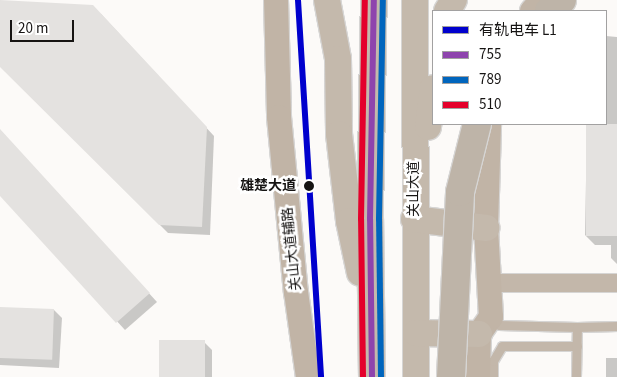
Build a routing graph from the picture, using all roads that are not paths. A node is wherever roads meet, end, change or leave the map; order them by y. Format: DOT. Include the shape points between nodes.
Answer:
graph roads {
  1 [pos="276,0"];
  2 [pos="326,0"];
  3 [pos="374,0"];
  4 [pos="414,0"];
  5 [pos="542,0"];
  6 [pos="562,0"];
  7 [pos="533,10"];
  8 [pos="550,10"];
  9 [pos="432,95"];
  10 [pos="477,125"];
  11 [pos="489,125"];
  12 [pos="414,219"];
  13 [pos="486,228"];
  14 [pos="489,283"];
  15 [pos="617,283"];
  16 [pos="485,326"];
  17 [pos="577,326"];
  18 [pos="617,326"];
  19 [pos="373,330"];
  20 [pos="416,333"];
  21 [pos="576,346"];
  22 [pos="308,377"];
  23 [pos="372,377"];
  24 [pos="416,377"];
  25 [pos="451,377"];
  26 [pos="478,377"];
  27 [pos="493,377"];
  28 [pos="576,377"];
  1 -- 22 [label="main road, 关山大道辅路" via="278,117"];
  2 -- 19 [label="main road" via="338,59 339,134 349,221"];
  3 -- 19 [label="main road" via="370,219"];
  4 -- 12 [label="main road, 关山大道"];
  5 -- 7 [label="main road"];
  6 -- 8 [label="highway"];
  9 -- 12 [label="main road"];
  10 -- 25 [label="highway, bridge" via="460,192"];
  11 -- 13 [label="main road"];
  12 -- 13 [label="main road"];
  12 -- 20 [label="main road, 关山大道"];
  13 -- 14 [label="main road"];
  14 -- 15 [label="street"];
  14 -- 16 [label="main road"];
  16 -- 17 [label="lane"];
  16 -- 20 [label="main road"];
  16 -- 26 [label="main road"];
  17 -- 18 [label="lane"];
  17 -- 21 [label="lane"];
  19 -- 23 [label="main road"];
  20 -- 24 [label="main road, 关山大道"];
  21 -- 27 [label="lane" via="502,346 493,361"];
  21 -- 28 [label="lane"];
}
